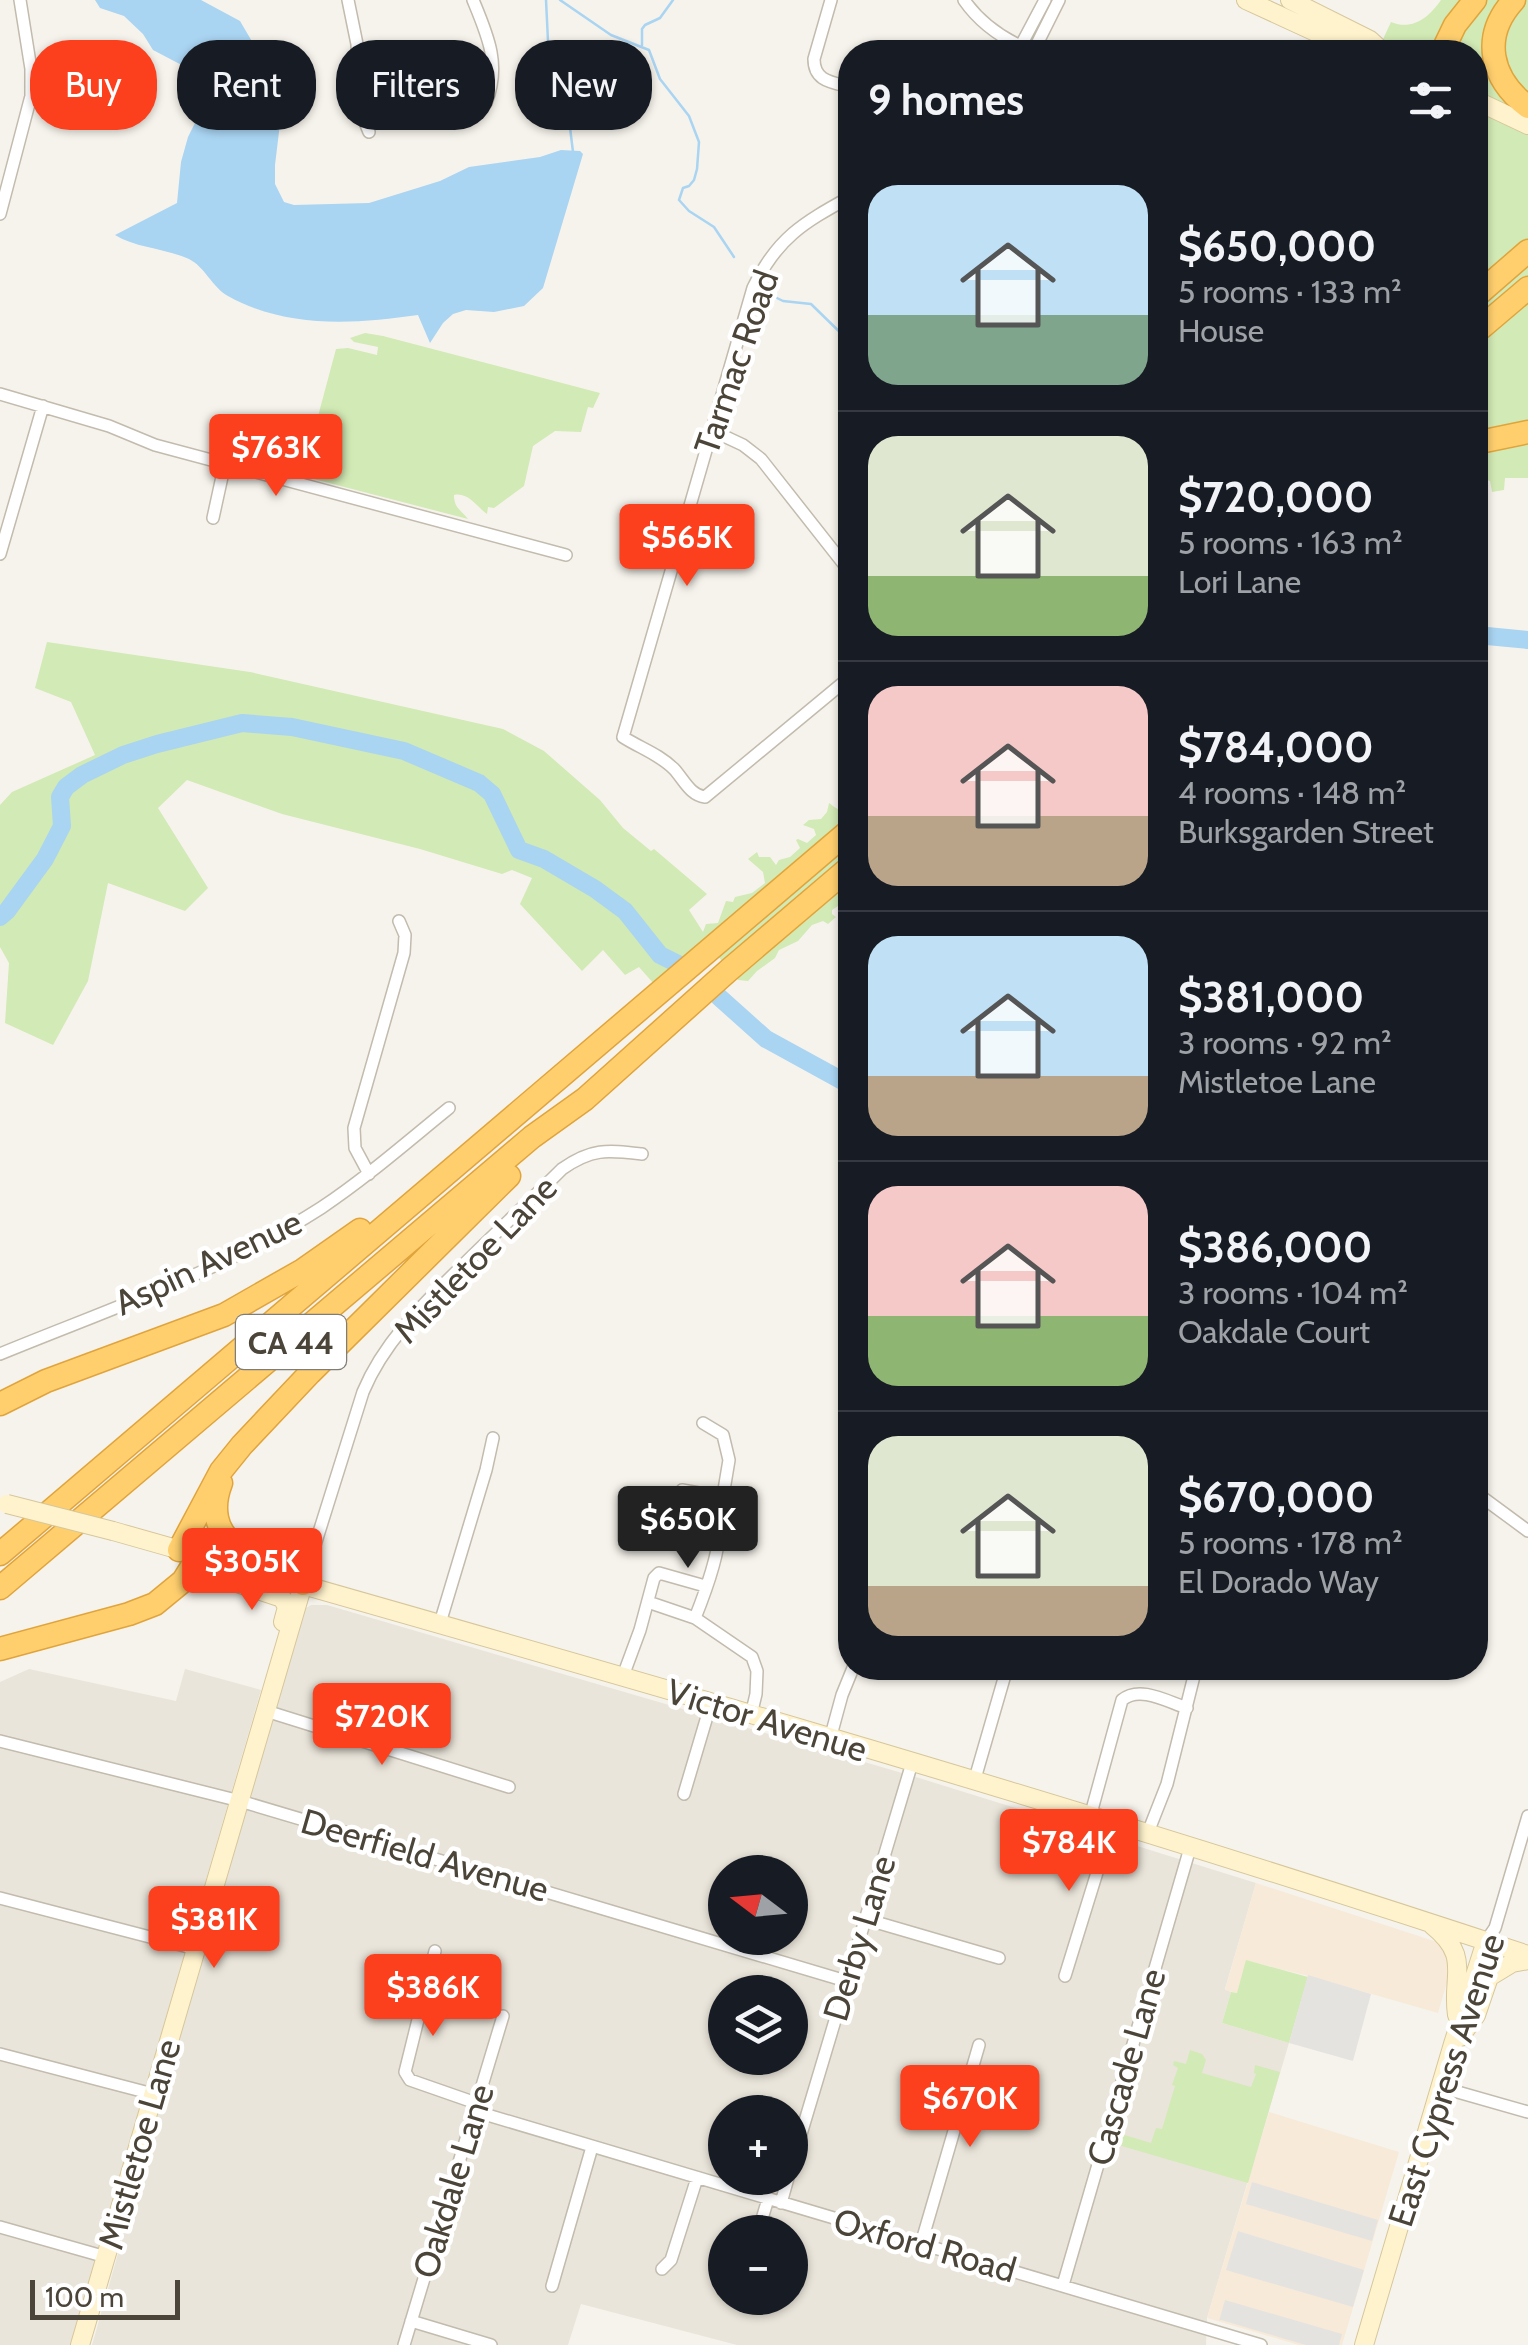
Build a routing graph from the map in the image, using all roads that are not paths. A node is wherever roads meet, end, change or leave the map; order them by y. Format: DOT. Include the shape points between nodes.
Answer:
graph roads {
  1 [pos="20,0"];
  2 [pos="348,0"];
  3 [pos="472,0"];
  4 [pos="831,0"];
  5 [pos="964,0"];
  6 [pos="1045,0"];
  7 [pos="1059,0"];
  8 [pos="1246,0"];
  9 [pos="1290,0"];
  10 [pos="1475,0"];
  11 [pos="1514,0"];
  12 [pos="1455,25"];
  13 [pos="487,40"];
  14 [pos="1006,40"];
  15 [pos="1032,40"];
  16 [pos="1035,40"];
  17 [pos="1331,40"];
  18 [pos="1370,40"];
  19 [pos="1444,40"];
  20 [pos="1448,40"];
  21 [pos="838,84"];
  22 [pos="1488,106"];
  23 [pos="1528,107"];
  24 [pos="1528,125"];
  25 [pos="369,132"];
  26 [pos="7,166"];
  27 [pos="838,204"];
  28 [pos="0,214"];
  29 [pos="1528,251"];
  30 [pos="1488,286"];
  31 [pos="1528,288"];
  32 [pos="1488,322"];
  33 [pos="0,394"];
  34 [pos="43,406"];
  35 [pos="711,430"];
  36 [pos="1528,432"];
  37 [pos="1488,440"];
  38 [pos="225,463"];
  39 [pos="212,518"];
  40 [pos="0,554"];
  41 [pos="566,555"];
  42 [pos="838,557"];
  43 [pos="838,687"];
  44 [pos="838,840"];
  45 [pos="838,877"];
  46 [pos="399,921"];
  47 [pos="584,1098"];
  48 [pos="448,1108"];
  49 [pos="642,1154"];
  50 [pos="369,1174"];
  51 [pos="438,1180"];
  52 [pos="0,1354"];
  53 [pos="0,1404"];
  54 [pos="703,1423"];
  55 [pos="493,1438"];
  56 [pos="242,1445"];
  57 [pos="682,1490"];
  58 [pos="722,1498"];
  59 [pos="1488,1502"];
  60 [pos="4,1503"];
  61 [pos="676,1516"];
  62 [pos="718,1526"];
  63 [pos="1528,1532"];
  64 [pos="0,1554"];
  65 [pos="200,1556"];
  66 [pos="303,1584"];
  67 [pos="705,1586"];
  68 [pos="0,1588"];
  69 [pos="648,1602"];
  70 [pos="695,1618"];
  71 [pos="440,1623"];
  72 [pos="0,1649"];
  73 [pos="280,1664"];
  74 [pos="624,1676"];
  75 [pos="848,1680"];
  76 [pos="1004,1680"];
  77 [pos="1193,1680"];
  78 [pos="712,1703"];
  79 [pos="1187,1708"];
  80 [pos="266,1712"];
  81 [pos="751,1715"];
  82 [pos="830,1738"];
  83 [pos="0,1741"];
  84 [pos="912,1763"];
  85 [pos="974,1782"];
  86 [pos="509,1788"];
  87 [pos="684,1794"];
  88 [pos="240,1801"];
  89 [pos="1528,1816"];
  90 [pos="1090,1817"];
  91 [pos="1112,1824"];
  92 [pos="1147,1835"];
  93 [pos="1190,1848"];
  94 [pos="0,1898"];
  95 [pos="865,1919"];
  96 [pos="1428,1922"];
  97 [pos="1486,1941"];
  98 [pos="196,1949"];
  99 [pos="435,1951"];
  100 [pos="1000,1958"];
  101 [pos="1528,1958"];
  102 [pos="1065,1976"];
  103 [pos="846,1981"];
  104 [pos="502,2016"];
  105 [pos="1459,2025"];
  106 [pos="1453,2044"];
  107 [pos="980,2045"];
  108 [pos="0,2054"];
  109 [pos="1440,2087"];
  110 [pos="153,2094"];
  111 [pos="475,2107"];
  112 [pos="808,2110"];
  113 [pos="1528,2112"];
  114 [pos="592,2147"];
  115 [pos="697,2178"];
  116 [pos="777,2195"];
  117 [pos="774,2201"];
  118 [pos="767,2215"];
  119 [pos="0,2227"];
  120 [pos="921,2244"];
  121 [pos="106,2257"];
  122 [pos="662,2269"];
  123 [pos="1062,2285"];
  124 [pos="552,2286"];
  125 [pos="411,2321"];
  126 [pos="80,2345"];
  127 [pos="404,2345"];
  128 [pos="491,2345"];
  129 [pos="1261,2345"];
  130 [pos="1364,2345"];
  1 -- 26 [label="street" via="32,96"];
  2 -- 25 [label="street" via="358,44 360,110"];
  3 -- 13 [label="street"];
  4 -- 21 [label="street" via="814,68 817,76"];
  5 -- 14 [label="street"];
  6 -- 15 [label="street"];
  7 -- 16 [label="street"];
  8 -- 17 [label="main road"];
  9 -- 18 [label="main road"];
  10 -- 12 [label="highway"];
  11 -- 23 [label="highway" via="1498,23 1494,60 1505,86"];
  12 -- 19 [label="highway"];
  12 -- 20 [label="highway"];
  22 -- 24 [label="main road"];
  26 -- 28 [label="street"];
  27 -- 35 [label="street, Tarmac Road" via="795,230 758,276"];
  29 -- 30 [label="highway"];
  31 -- 32 [label="highway"];
  33 -- 34 [label="street"];
  34 -- 38 [label="street"];
  34 -- 40 [label="street"];
  35 -- 42 [label="street" via="761,459"];
  35 -- 43 [label="street, Tarmac Road" via="623,736 705,797"];
  36 -- 37 [label="highway"];
  38 -- 39 [label="street"];
  38 -- 41 [label="street"];
  44 -- 51 [label="highway, CA 44"];
  45 -- 47 [label="highway, CA 44"];
  46 -- 50 [label="street" via="404,953 354,1128 355,1148"];
  47 -- 56 [label="highway"];
  47 -- 68 [label="highway, CA 44"];
  48 -- 50 [label="street, Aspin Avenue"];
  49 -- 66 [label="street, Mistletoe Lane" via="596,1151 562,1169 392,1342 363,1392"];
  50 -- 52 [label="street, Aspin Avenue" via="229,1259"];
  51 -- 53 [label="highway" via="258,1297"];
  51 -- 64 [label="highway, CA 44"];
  54 -- 58 [label="street" via="726,1442"];
  55 -- 71 [label="street"];
  56 -- 65 [label="highway" via="220,1470"];
  56 -- 66 [label="highway" via="215,1499 218,1522 238,1547 291,1564"];
  57 -- 58 [label="street"];
  58 -- 62 [label="street"];
  59 -- 63 [label="street"];
  60 -- 65 [label="main road, Victor Avenue, bridge"];
  61 -- 62 [label="street"];
  62 -- 67 [label="street"];
  65 -- 66 [label="main road, Victor Avenue"];
  65 -- 72 [label="highway" via="156,1604"];
  65 -- 73 [label="main road" via="236,1583 278,1595 287,1606"];
  66 -- 71 [label="main road, Victor Avenue"];
  66 -- 73 [label="main road, Mistletoe Lane"];
  67 -- 69 [label="street" via="659,1573"];
  67 -- 70 [label="street"];
  69 -- 70 [label="street"];
  69 -- 74 [label="street"];
  70 -- 81 [label="street" via="752,1657 757,1671"];
  71 -- 74 [label="main road, Victor Avenue"];
  73 -- 80 [label="main road, Mistletoe Lane"];
  74 -- 78 [label="main road, Victor Avenue"];
  75 -- 82 [label="street"];
  76 -- 85 [label="street"];
  77 -- 79 [label="street"];
  78 -- 81 [label="main road, Victor Avenue"];
  78 -- 87 [label="street"];
  79 -- 90 [label="street" via="1143,1693 1122,1700"];
  79 -- 92 [label="street"];
  80 -- 86 [label="street"];
  80 -- 88 [label="main road, Mistletoe Lane"];
  81 -- 82 [label="main road, Victor Avenue"];
  82 -- 84 [label="main road, Victor Avenue"];
  83 -- 88 [label="street, Deerfield Avenue"];
  84 -- 85 [label="main road, Victor Avenue"];
  84 -- 95 [label="street, Derby Lane"];
  85 -- 90 [label="main road, Victor Avenue"];
  88 -- 98 [label="main road, Mistletoe Lane"];
  88 -- 103 [label="street, Deerfield Avenue"];
  89 -- 97 [label="street, East Cypress Avenue"];
  90 -- 91 [label="main road, Victor Avenue"];
  91 -- 92 [label="main road, Victor Avenue"];
  91 -- 102 [label="street"];
  92 -- 93 [label="main road, Victor Avenue"];
  93 -- 96 [label="main road, Victor Avenue"];
  93 -- 123 [label="street, Cascade Lane"];
  94 -- 98 [label="street"];
  95 -- 100 [label="street"];
  95 -- 103 [label="street, Derby Lane"];
  96 -- 97 [label="main road, Victor Avenue"];
  96 -- 105 [label="main road" via="1457,1958"];
  97 -- 101 [label="main road, Victor Avenue"];
  97 -- 105 [label="main road, East Cypress Avenue"];
  98 -- 110 [label="main road, Mistletoe Lane"];
  99 -- 111 [label="street, Oxford Road" via="404,2072"];
  101 -- 106 [label="main road" via="1489,1977 1476,2015"];
  103 -- 112 [label="street, Derby Lane"];
  104 -- 111 [label="street, Oakdale Lane"];
  105 -- 106 [label="main road, East Cypress Avenue"];
  106 -- 109 [label="main road, East Cypress Avenue"];
  107 -- 120 [label="street"];
  108 -- 110 [label="street"];
  109 -- 113 [label="street"];
  109 -- 130 [label="main road, East Cypress Avenue"];
  110 -- 121 [label="main road, Mistletoe Lane"];
  111 -- 114 [label="street, Oxford Road"];
  111 -- 125 [label="street, Oakdale Lane"];
  114 -- 115 [label="street, Oxford Road"];
  114 -- 124 [label="street"];
  115 -- 117 [label="street, Oxford Road"];
  115 -- 122 [label="street" via="672,2260"];
  116 -- 117 [label="street, Derby Lane"];
  117 -- 118 [label="street, Derby Lane"];
  117 -- 120 [label="street, Oxford Road"];
  119 -- 121 [label="street"];
  120 -- 123 [label="street, Oxford Road"];
  121 -- 126 [label="main road, Mistletoe Lane"];
  123 -- 129 [label="street, Oxford Road"];
  125 -- 127 [label="street, Oakdale Lane"];
  125 -- 128 [label="street"];
}
